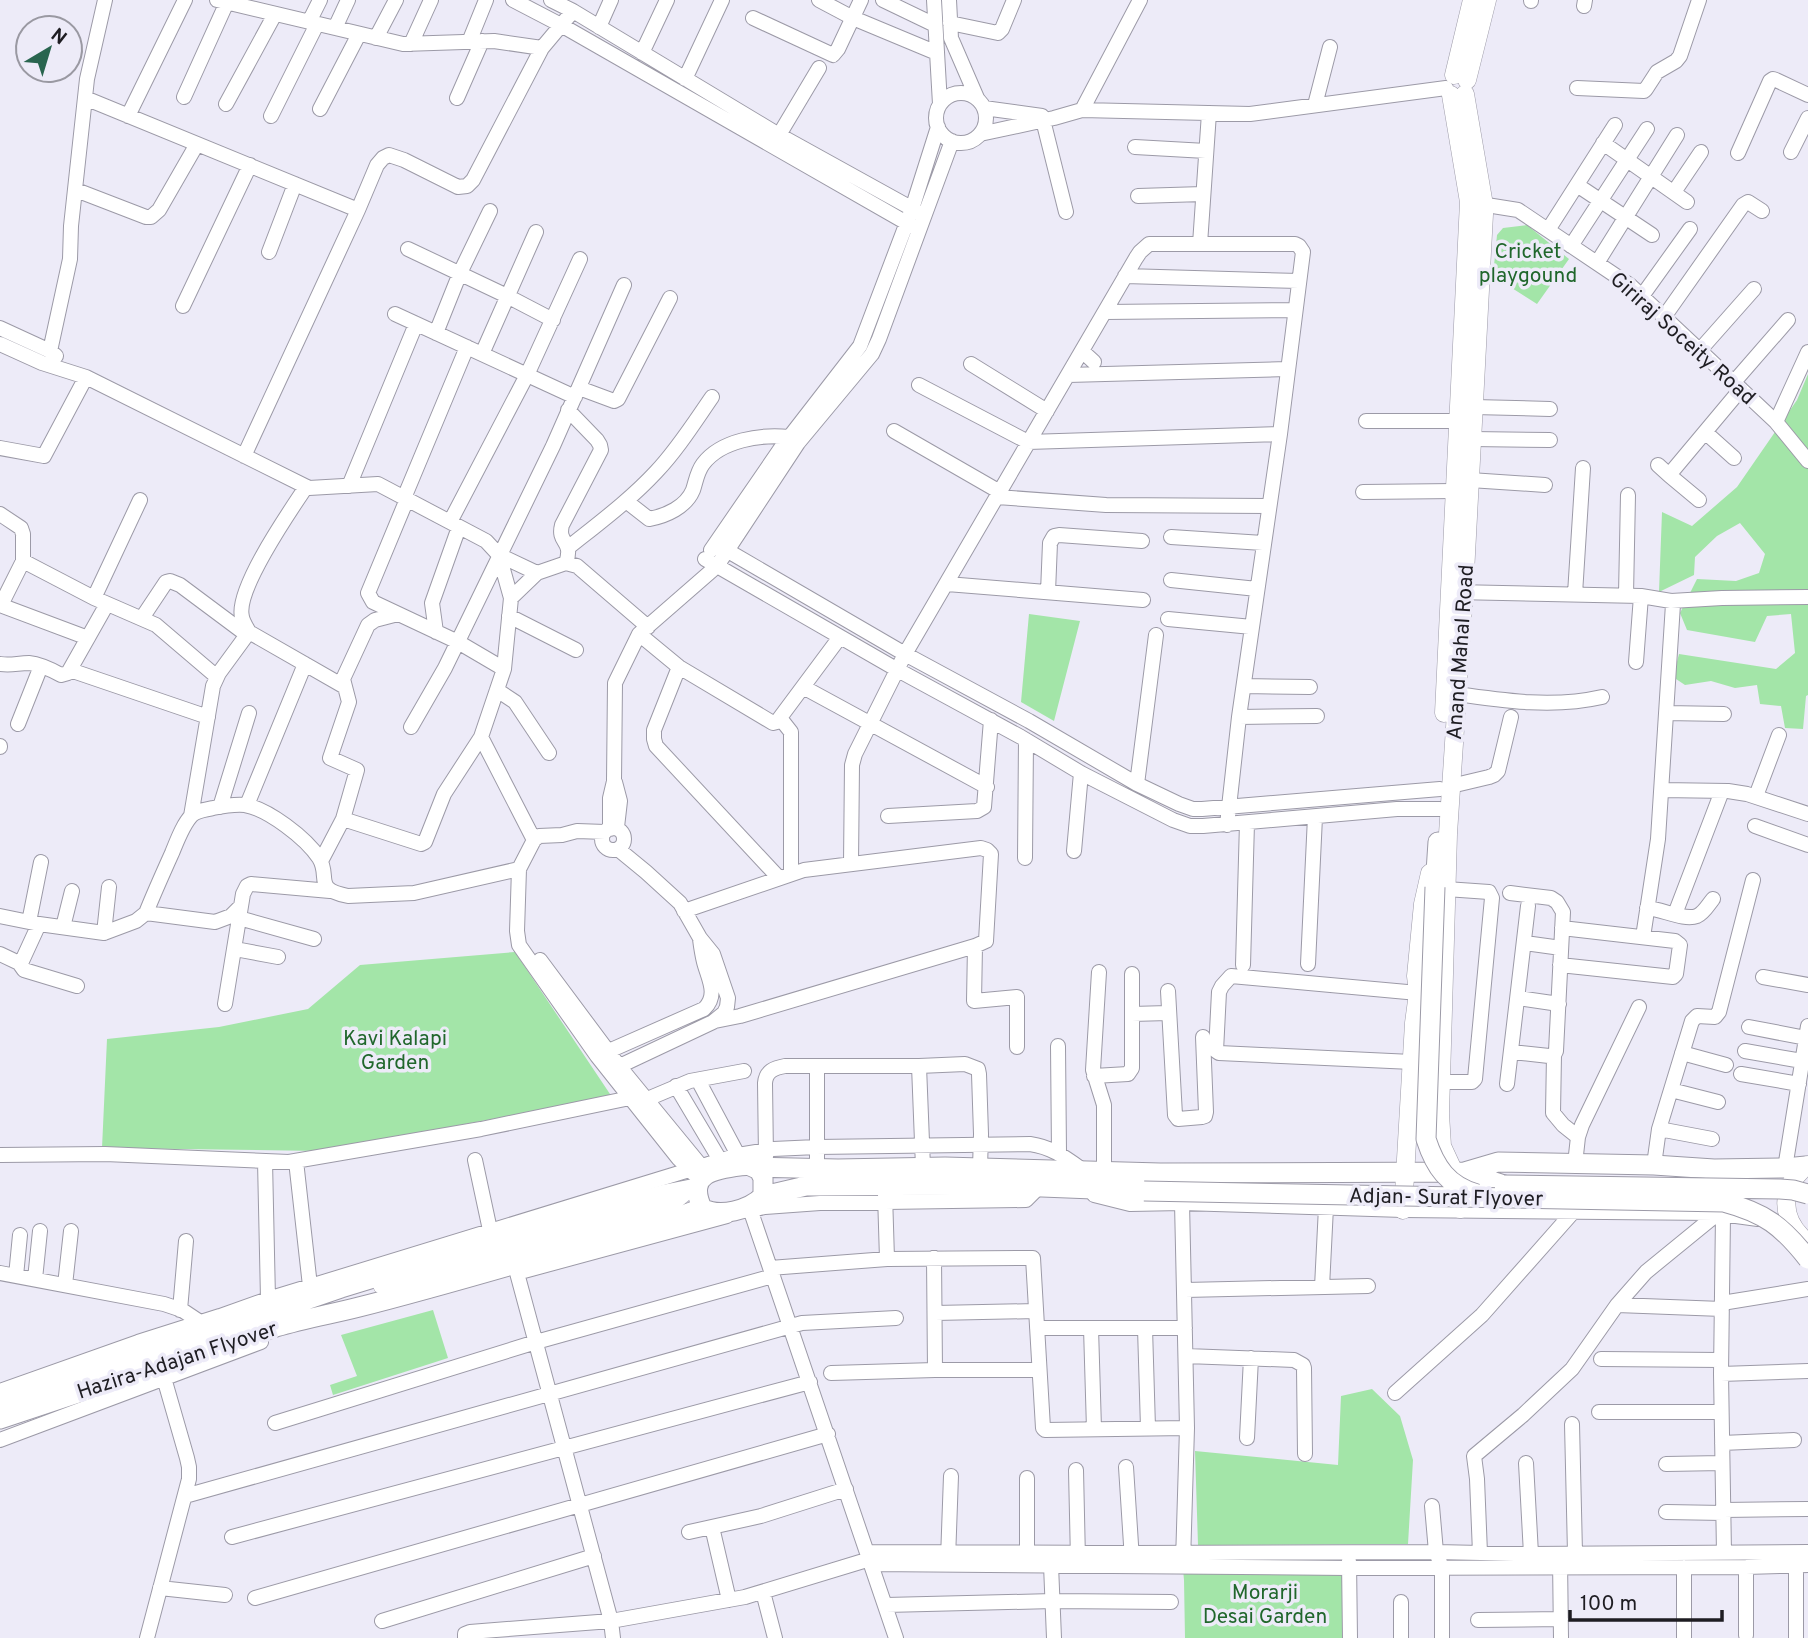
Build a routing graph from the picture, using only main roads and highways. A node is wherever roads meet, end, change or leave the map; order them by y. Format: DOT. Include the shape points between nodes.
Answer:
graph roads {
  1 [pos="1472,0"];
  2 [pos="1487,0"];
  3 [pos="1457,86"];
  4 [pos="1477,203"];
  5 [pos="1457,592"];
  6 [pos="1443,795"];
  7 [pos="1437,842"];
  8 [pos="1440,888"];
  9 [pos="756,1160"];
  10 [pos="1807,1165"];
  11 [pos="1406,1172"];
  12 [pos="1459,1172"];
  13 [pos="701,1175"];
  14 [pos="819,1186"];
  15 [pos="1500,1192"];
  16 [pos="1808,1194"];
  17 [pos="754,1204"];
  18 [pos="699,1209"];
  19 [pos="1403,1209"];
  20 [pos="1460,1209"];
  21 [pos="1799,1233"];
  22 [pos="1808,1259"];
  23 [pos="270,1313"];
  24 [pos="0,1404"];
  25 [pos="0,1419"];
  1 -- 3 [label="main road, Anand Mahal Road"];
  2 -- 3 [label="main road, Anand Mahal Road"];
  3 -- 4 [label="main road, Anand Mahal Road"];
  4 -- 5 [label="main road, Anand Mahal Road" via="1455,491"];
  4 -- 5 [label="main road, Anand Mahal Road" via="1474,407"];
  5 -- 6 [label="main road, Anand Mahal Road"];
  5 -- 6 [label="main road, Anand Mahal Road" via="1457,694"];
  6 -- 7 [label="main road"];
  6 -- 8 [label="main road, Anand Mahal Road"];
  7 -- 8 [label="highway"];
  7 -- 11 [label="main road" via="1423,904 1416,976"];
  8 -- 12 [label="main road, Anand Mahal Road" via="1441,1146"];
  8 -- 15 [label="highway, bridge" via="1426,1139 1438,1168 1449,1179 1466,1191"];
  9 -- 13 [label="highway, Hazira-Adajan Flyover"];
  9 -- 14 [label="highway, Hazira-Adajan Flyover"];
  9 -- 17 [label="highway" via="765,1187"];
  10 -- 12 [label="highway" via="1714,1169 1498,1162"];
  10 -- 21 [label="main road" via="1796,1174 1786,1199 1787,1212"];
  11 -- 12 [label="highway"];
  11 -- 14 [label="highway" via="923,1167"];
  11 -- 19 [label="main road"];
  12 -- 15 [label="highway, Adjan- Surat Flyover"];
  12 -- 20 [label="main road, Anand Mahal Road"];
  13 -- 18 [label="highway"];
  13 -- 23 [label="highway, Hazira-Adajan Flyover" via="666,1194 468,1249"];
  14 -- 15 [label="highway, Adjan- Surat Flyover, bridge" via="886,1194 1040,1187"];
  14 -- 17 [label="highway"];
  15 -- 16 [label="highway, Adjan- Surat Flyover, bridge" via="1780,1189"];
  15 -- 22 [label="highway, Adjan- Surat Flyover, bridge" via="1724,1202 1759,1213 1782,1228"];
  17 -- 18 [label="highway" via="717,1214"];
  18 -- 23 [label="highway, Hazira-Adajan Flyover" via="357,1307 317,1315"];
  23 -- 24 [label="highway, Hazira-Adajan Flyover"];
  23 -- 25 [label="highway, Hazira-Adajan Flyover"];
}
